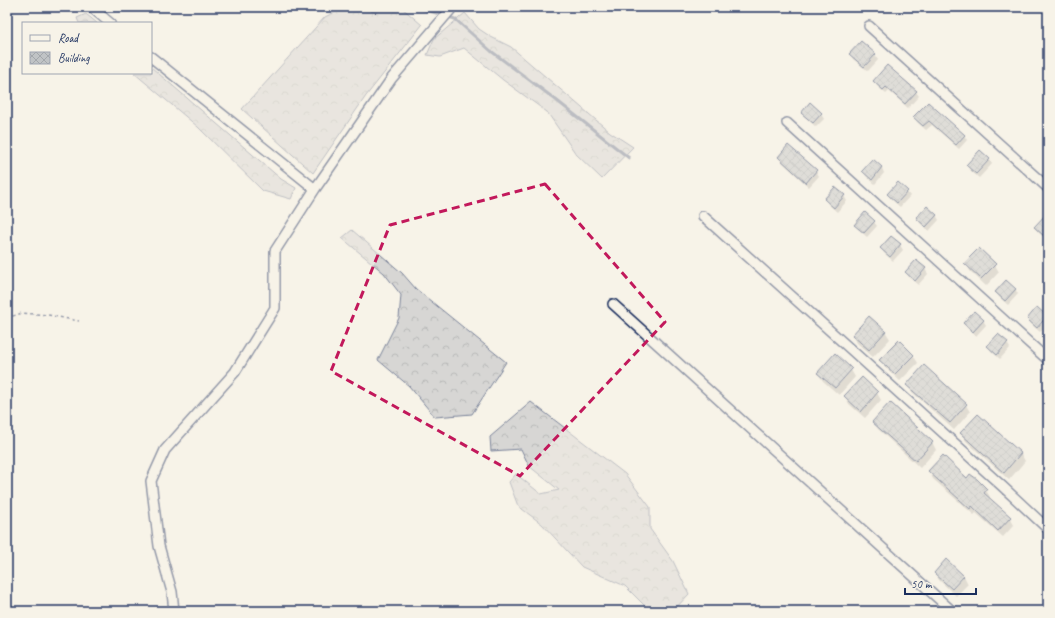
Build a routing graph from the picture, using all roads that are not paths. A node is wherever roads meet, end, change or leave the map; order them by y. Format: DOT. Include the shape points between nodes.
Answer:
graph roads {
  1 [pos="91,7"];
  2 [pos="453,7"];
  3 [pos="109,22"];
  4 [pos="869,26"];
  5 [pos="152,58"];
  6 [pos="787,122"];
  7 [pos="1048,188"];
  8 [pos="315,189"];
  9 [pos="703,216"];
  10 [pos="613,304"];
  11 [pos="1048,360"];
  12 [pos="1048,529"];
  13 [pos="174,611"];
  14 [pos="952,611"];
  1 -- 3 [label="street"];
  2 -- 8 [label="street" via="392,78"];
  4 -- 7 [label="street"];
  5 -- 8 [label="street"];
  6 -- 11 [label="street"];
  8 -- 13 [label="street" via="275,251 275,308 235,372 164,450 152,481 159,546 172,592"];
  9 -- 12 [label="street"];
  10 -- 14 [label="street"];
}
